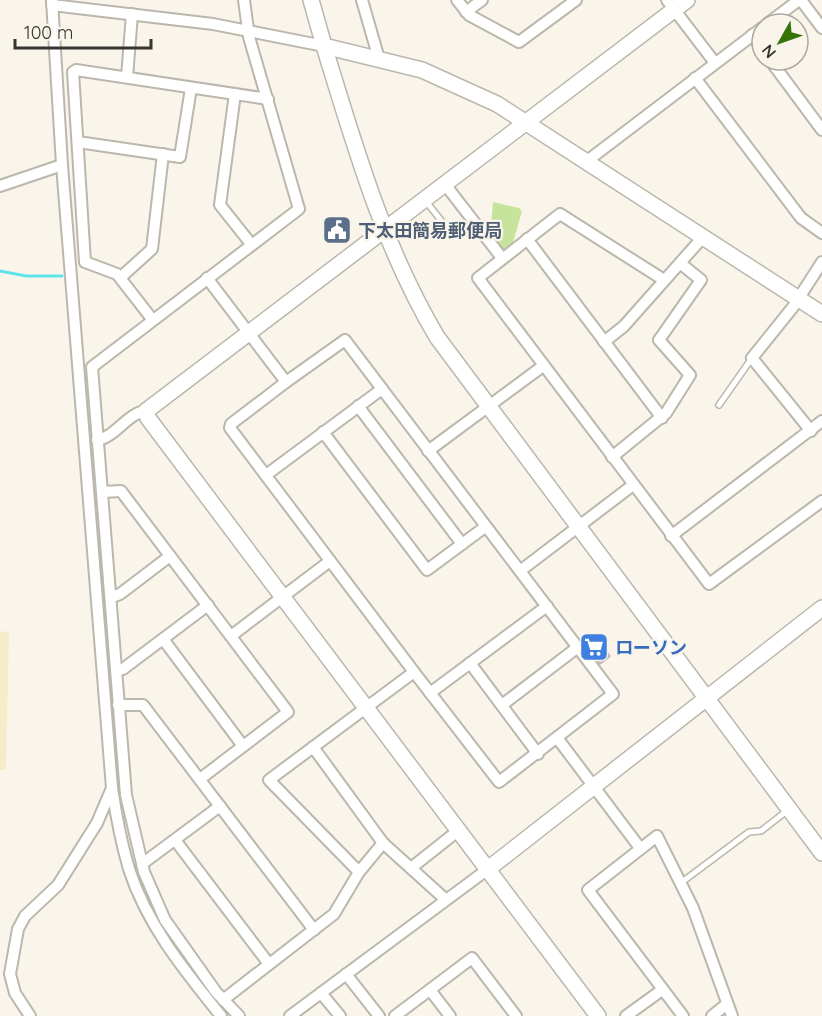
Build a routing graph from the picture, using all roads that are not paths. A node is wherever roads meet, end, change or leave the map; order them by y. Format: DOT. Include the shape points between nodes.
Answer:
graph roads {
  1 [pos="244,0"];
  2 [pos="311,0"];
  3 [pos="363,0"];
  4 [pos="457,0"];
  5 [pos="482,0"];
  6 [pos="576,0"];
  7 [pos="687,0"];
  8 [pos="800,0"];
  9 [pos="58,3"];
  10 [pos="670,5"];
  11 [pos="466,12"];
  12 [pos="784,12"];
  13 [pos="132,14"];
  14 [pos="822,28"];
  15 [pos="247,30"];
  16 [pos="750,37"];
  17 [pos="324,46"];
  18 [pos="379,59"];
  19 [pos="715,63"];
  20 [pos="779,72"];
  21 [pos="127,77"];
  22 [pos="695,78"];
  23 [pos="191,88"];
  24 [pos="235,94"];
  25 [pos="267,99"];
  26 [pos="527,121"];
  27 [pos="822,130"];
  28 [pos="78,142"];
  29 [pos="163,154"];
  30 [pos="587,161"];
  31 [pos="62,165"];
  32 [pos="444,183"];
  33 [pos="0,186"];
  34 [pos="424,199"];
  35 [pos="383,230"];
  36 [pos="450,232"];
  37 [pos="822,233"];
  38 [pos="703,237"];
  39 [pos="527,239"];
  40 [pos="251,244"];
  41 [pos="502,258"];
  42 [pos="822,261"];
  43 [pos="680,263"];
  44 [pos="120,277"];
  45 [pos="207,278"];
  46 [pos="664,280"];
  47 [pos="798,298"];
  48 [pos="822,314"];
  49 [pos="152,319"];
  50 [pos="248,332"];
  51 [pos="604,342"];
  52 [pos="752,358"];
  53 [pos="543,366"];
  54 [pos="286,382"];
  55 [pos="381,389"];
  56 [pos="719,405"];
  57 [pos="358,406"];
  58 [pos="487,406"];
  59 [pos="146,411"];
  60 [pos="662,418"];
  61 [pos="822,421"];
  62 [pos="811,430"];
  63 [pos="323,432"];
  64 [pos="98,440"];
  65 [pos="428,451"];
  66 [pos="612,457"];
  67 [pos="266,475"];
  68 [pos="633,485"];
  69 [pos="103,492"];
  70 [pos="822,501"];
  71 [pos="486,527"];
  72 [pos="578,527"];
  73 [pos="671,536"];
  74 [pos="462,544"];
  75 [pos="170,556"];
  76 [pos="330,561"];
  77 [pos="520,571"];
  78 [pos="112,597"];
  79 [pos="283,597"];
  80 [pos="208,605"];
  81 [pos="547,606"];
  82 [pos="822,608"];
  83 [pos="231,636"];
  84 [pos="163,639"];
  85 [pos="578,647"];
  86 [pos="470,663"];
  87 [pos="117,670"];
  88 [pos="414,672"];
  89 [pos="430,693"];
  90 [pos="707,698"];
  91 [pos="118,705"];
  92 [pos="502,705"];
  93 [pos="367,707"];
  94 [pos="558,739"];
  95 [pos="243,746"];
  96 [pos="313,747"];
  97 [pos="538,754"];
  98 [pos="200,779"];
  99 [pos="594,786"];
  100 [pos="112,788"];
  101 [pos="220,806"];
  102 [pos="789,809"];
  103 [pos="459,830"];
  104 [pos="176,840"];
  105 [pos="383,843"];
  106 [pos="640,848"];
  107 [pos="822,853"];
  108 [pos="142,864"];
  109 [pos="411,868"];
  110 [pos="488,869"];
  111 [pos="359,872"];
  112 [pos="682,882"];
  113 [pos="445,899"];
  114 [pos="314,930"];
  115 [pos="269,964"];
  116 [pos="346,974"];
  117 [pos="430,990"];
  118 [pos="662,990"];
  119 [pos="321,993"];
  120 [pos="223,1000"];
  121 [pos="728,1004"];
  122 [pos="298,1014"];
  123 [pos="30,1016"];
  124 [pos="221,1016"];
  125 [pos="239,1016"];
  126 [pos="339,1016"];
  127 [pos="379,1016"];
  128 [pos="395,1016"];
  129 [pos="450,1016"];
  130 [pos="516,1016"];
  131 [pos="598,1016"];
  132 [pos="626,1016"];
  133 [pos="682,1016"];
  134 [pos="712,1016"];
  135 [pos="732,1016"];
  1 -- 15 [label="street"];
  2 -- 17 [label="street"];
  3 -- 18 [label="street"];
  4 -- 11 [label="street"];
  5 -- 11 [label="street"];
  6 -- 11 [label="street" via="519,42"];
  7 -- 10 [label="street"];
  8 -- 12 [label="street"];
  8 -- 14 [label="street"];
  9 -- 13 [label="street"];
  9 -- 31 [label="street"];
  10 -- 19 [label="street"];
  10 -- 26 [label="street"];
  13 -- 15 [label="street"];
  13 -- 21 [label="street"];
  15 -- 17 [label="street"];
  15 -- 25 [label="street"];
  16 -- 19 [label="street"];
  17 -- 18 [label="street"];
  17 -- 35 [label="street"];
  18 -- 26 [label="street" via="444,78"];
  19 -- 22 [label="street"];
  20 -- 27 [label="street"];
  21 -- 23 [label="street"];
  21 -- 28 [label="street" via="73,72"];
  22 -- 30 [label="street"];
  22 -- 37 [label="street" via="801,218"];
  23 -- 24 [label="street"];
  23 -- 29 [label="street" via="182,156"];
  24 -- 25 [label="street"];
  24 -- 40 [label="street" via="220,205"];
  25 -- 40 [label="street" via="299,209"];
  26 -- 30 [label="street"];
  26 -- 32 [label="street"];
  28 -- 29 [label="street"];
  28 -- 44 [label="street" via="85,262 113,270"];
  29 -- 44 [label="street" via="152,249"];
  30 -- 38 [label="street"];
  31 -- 33 [label="street"];
  31 -- 100 [label="street"];
  32 -- 34 [label="street"];
  32 -- 41 [label="street"];
  34 -- 35 [label="street"];
  34 -- 36 [label="lane"];
  35 -- 50 [label="street"];
  35 -- 58 [label="street" via="427,320"];
  38 -- 43 [label="street"];
  38 -- 47 [label="street"];
  39 -- 41 [label="street"];
  39 -- 46 [label="street" via="562,214"];
  39 -- 51 [label="street"];
  40 -- 45 [label="street"];
  41 -- 53 [label="street" via="477,279"];
  42 -- 47 [label="street"];
  43 -- 46 [label="street"];
  43 -- 60 [label="street" via="701,280 659,340 690,375"];
  44 -- 49 [label="street"];
  45 -- 49 [label="street"];
  45 -- 50 [label="street"];
  46 -- 51 [label="street" via="624,326"];
  47 -- 48 [label="street"];
  47 -- 52 [label="street"];
  49 -- 64 [label="street" via="93,364"];
  50 -- 54 [label="street"];
  50 -- 59 [label="street"];
  51 -- 60 [label="street"];
  52 -- 56 [label="lane"];
  52 -- 62 [label="street"];
  53 -- 58 [label="street"];
  53 -- 66 [label="street"];
  54 -- 55 [label="street" via="343,340"];
  54 -- 67 [label="street" via="230,428"];
  55 -- 57 [label="street"];
  55 -- 65 [label="street"];
  57 -- 63 [label="street"];
  57 -- 74 [label="street"];
  58 -- 65 [label="street"];
  58 -- 72 [label="street"];
  59 -- 64 [label="street"];
  59 -- 79 [label="street"];
  60 -- 66 [label="street"];
  61 -- 62 [label="street"];
  62 -- 73 [label="street"];
  63 -- 67 [label="street"];
  63 -- 74 [label="street" via="427,570"];
  64 -- 69 [label="street"];
  65 -- 71 [label="street"];
  66 -- 68 [label="street"];
  67 -- 76 [label="street"];
  68 -- 72 [label="street"];
  68 -- 73 [label="street"];
  69 -- 75 [label="street" via="121,491"];
  69 -- 78 [label="street"];
  70 -- 73 [label="street" via="711,585"];
  71 -- 74 [label="street"];
  71 -- 77 [label="street"];
  72 -- 77 [label="street"];
  72 -- 90 [label="street"];
  75 -- 78 [label="street"];
  75 -- 80 [label="street"];
  76 -- 79 [label="street"];
  76 -- 88 [label="street"];
  77 -- 81 [label="street"];
  78 -- 87 [label="street"];
  79 -- 83 [label="street"];
  79 -- 93 [label="street"];
  80 -- 83 [label="street"];
  80 -- 84 [label="street"];
  81 -- 85 [label="street"];
  81 -- 86 [label="street"];
  82 -- 90 [label="street"];
  83 -- 95 [label="street" via="288,712"];
  84 -- 87 [label="street"];
  84 -- 95 [label="street"];
  85 -- 92 [label="street"];
  85 -- 94 [label="street" via="613,694"];
  86 -- 89 [label="street"];
  86 -- 92 [label="street"];
  87 -- 91 [label="street"];
  88 -- 89 [label="street"];
  88 -- 93 [label="street"];
  89 -- 97 [label="street" via="499,782"];
  90 -- 99 [label="street"];
  90 -- 102 [label="street"];
  91 -- 98 [label="street" via="143,705"];
  91 -- 108 [label="street" via="126,795"];
  92 -- 97 [label="street"];
  93 -- 96 [label="street"];
  93 -- 103 [label="street"];
  94 -- 97 [label="street"];
  94 -- 99 [label="street"];
  95 -- 98 [label="street"];
  96 -- 105 [label="street"];
  96 -- 111 [label="street" via="269,780"];
  98 -- 101 [label="street"];
  99 -- 106 [label="street"];
  99 -- 110 [label="street"];
  100 -- 123 [label="street" via="97,823 58,885 25,916 18,929 10,974 15,993"];
  100 -- 124 [label="street" via="123,846 142,902 169,949"];
  101 -- 104 [label="street"];
  101 -- 114 [label="street"];
  102 -- 107 [label="street"];
  102 -- 112 [label="lane" via="761,831 749,832"];
  103 -- 109 [label="street"];
  103 -- 110 [label="street"];
  104 -- 108 [label="street"];
  104 -- 115 [label="street"];
  105 -- 109 [label="street"];
  105 -- 111 [label="street"];
  106 -- 112 [label="street" via="659,836"];
  106 -- 118 [label="street" via="588,890"];
  108 -- 120 [label="street" via="165,920"];
  109 -- 113 [label="street"];
  110 -- 113 [label="street"];
  110 -- 131 [label="street"];
  111 -- 114 [label="street" via="334,914"];
  112 -- 121 [label="street"];
  113 -- 116 [label="street"];
  114 -- 115 [label="street"];
  115 -- 120 [label="street"];
  116 -- 119 [label="street"];
  116 -- 127 [label="street"];
  117 -- 128 [label="street"];
  117 -- 129 [label="street"];
  117 -- 130 [label="street" via="472,958"];
  118 -- 132 [label="street"];
  118 -- 133 [label="street"];
  119 -- 122 [label="street"];
  119 -- 126 [label="street"];
  120 -- 125 [label="street"];
  121 -- 134 [label="street"];
  121 -- 135 [label="street"];
}
